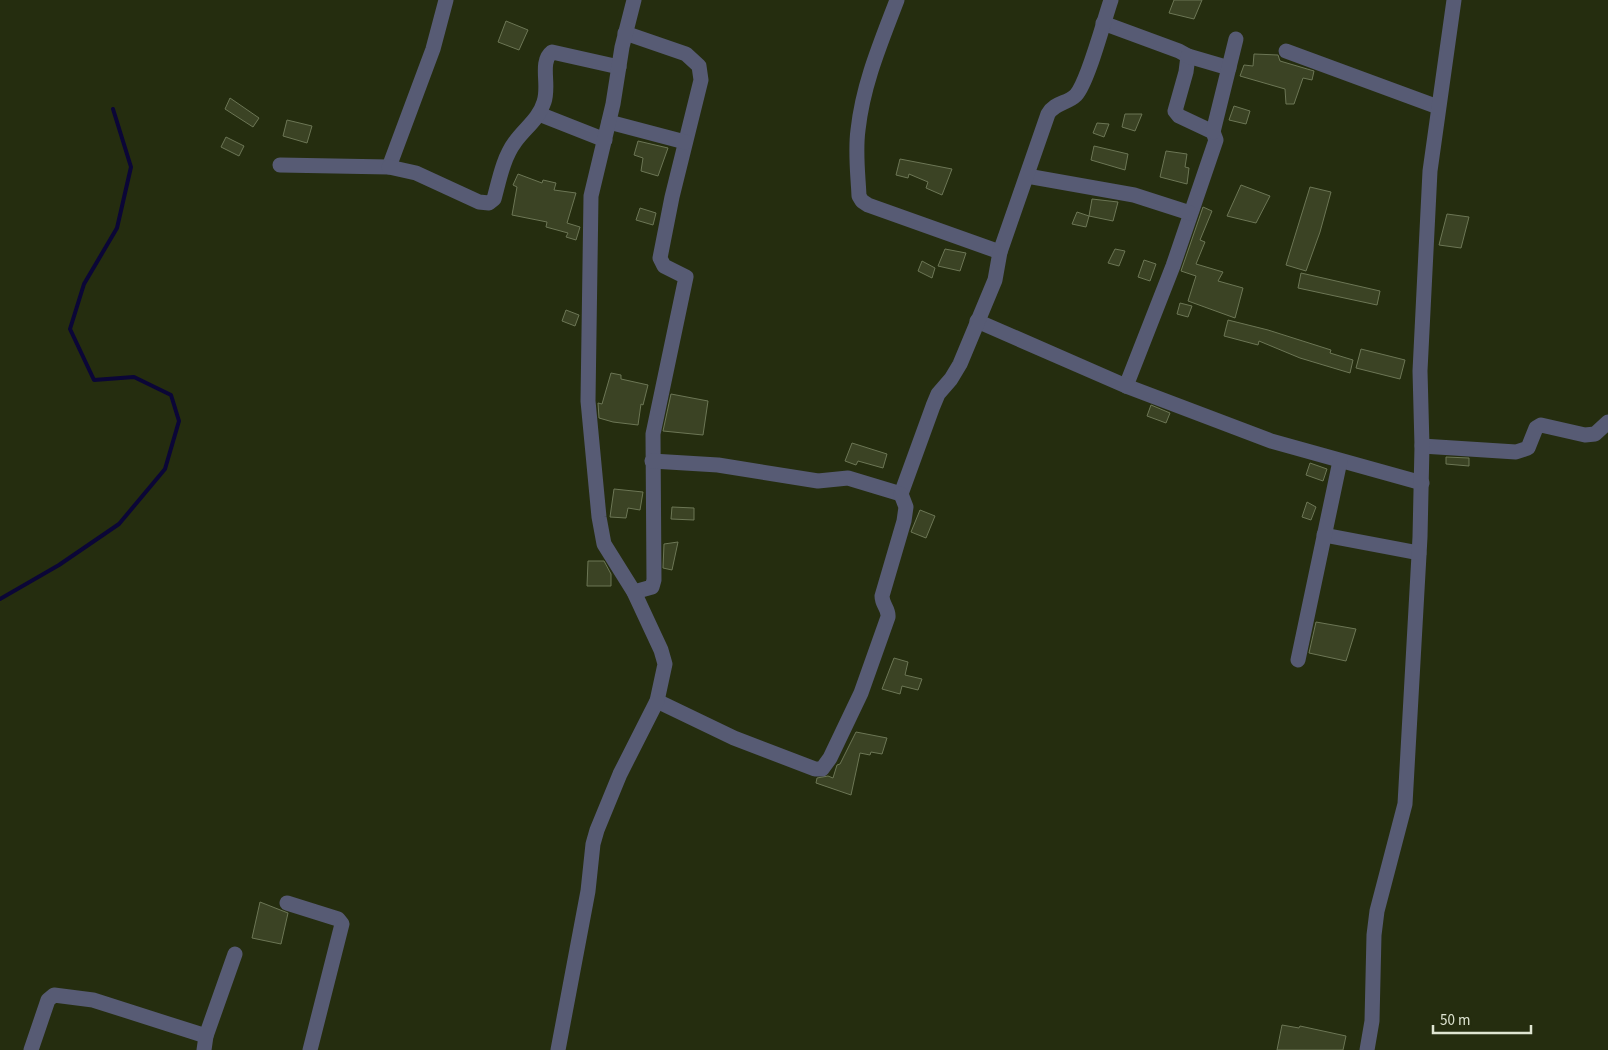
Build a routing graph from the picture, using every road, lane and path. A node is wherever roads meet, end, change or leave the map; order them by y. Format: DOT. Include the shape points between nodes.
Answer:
graph roads {
  1 [pos="446,0"];
  2 [pos="634,0"];
  3 [pos="897,0"];
  4 [pos="1112,0"];
  5 [pos="1454,0"];
  6 [pos="1103,23"];
  7 [pos="625,33"];
  8 [pos="1236,39"];
  9 [pos="1286,50"];
  10 [pos="1188,56"];
  11 [pos="619,68"];
  12 [pos="1228,68"];
  13 [pos="1438,107"];
  14 [pos="539,114"];
  15 [pos="609,122"];
  16 [pos="1213,132"];
  17 [pos="605,140"];
  18 [pos="685,142"];
  19 [pos="280,165"];
  20 [pos="389,166"];
  21 [pos="1027,176"];
  22 [pos="1190,213"];
  23 [pos="1000,252"];
  24 [pos="978,321"];
  25 [pos="1126,386"];
  26 [pos="1608,422"];
  27 [pos="1422,446"];
  28 [pos="652,461"];
  29 [pos="1340,461"];
  30 [pos="1422,483"];
  31 [pos="901,494"];
  32 [pos="1324,535"];
  33 [pos="1419,553"];
  34 [pos="634,592"];
  35 [pos="1298,660"];
  36 [pos="657,700"];
  37 [pos="287,903"];
  38 [pos="235,954"];
  39 [pos="205,1043"];
  40 [pos="31,1050"];
  41 [pos="310,1050"];
  42 [pos="558,1050"];
  43 [pos="1367,1050"];
  1 -- 20 [label="street" via="430,58"];
  2 -- 7 [label="street"];
  3 -- 23 [label="street" via="870,71 861,110 857,147 862,201"];
  4 -- 6 [label="street"];
  5 -- 13 [label="street"];
  6 -- 10 [label="street"];
  6 -- 21 [label="street" via="1080,88 1069,100 1052,107 1048,114"];
  7 -- 11 [label="street"];
  7 -- 18 [label="street" via="686,54 699,66 701,80"];
  8 -- 12 [label="street"];
  9 -- 13 [label="street"];
  10 -- 12 [label="street"];
  10 -- 16 [label="street" via="1175,111"];
  11 -- 14 [label="street" via="552,52 544,62 547,90"];
  11 -- 15 [label="street"];
  12 -- 16 [label="street"];
  13 -- 27 [label="street" via="1430,171 1420,371"];
  14 -- 17 [label="street"];
  14 -- 20 [label="street" via="514,143 494,200 489,203 479,202 416,173"];
  15 -- 17 [label="street"];
  15 -- 18 [label="street"];
  16 -- 22 [label="street" via="1214,148"];
  17 -- 34 [label="street" via="591,196 588,401 604,544"];
  18 -- 28 [label="street" via="660,258 664,266 682,272 686,277 664,378"];
  19 -- 20 [label="street"];
  21 -- 22 [label="street" via="1134,195"];
  21 -- 23 [label="street"];
  22 -- 25 [label="street"];
  23 -- 24 [label="street" via="995,280"];
  24 -- 25 [label="street"];
  24 -- 31 [label="street" via="960,364 936,400"];
  25 -- 29 [label="street" via="1271,441"];
  26 -- 27 [label="street" via="1594,434 1585,436 1541,425 1536,428 1528,448 1516,452"];
  27 -- 30 [label="street"];
  28 -- 31 [label="street" via="718,465 818,481 848,478"];
  28 -- 34 [label="street" via="654,580 652,587"];
  29 -- 30 [label="street"];
  29 -- 32 [label="street"];
  30 -- 33 [label="street"];
  31 -- 36 [label="street" via="906,507 904,521 882,596 888,617 861,693 822,768 815,769 734,738"];
  32 -- 33 [label="street"];
  32 -- 35 [label="street"];
  33 -- 43 [label="street" via="1405,804 1377,911 1372,1021"];
  34 -- 36 [label="street" via="665,664"];
  36 -- 42 [label="street" via="620,774 593,844 588,891"];
  37 -- 41 [label="street" via="338,919 342,924"];
  38 -- 39 [label="street"];
  39 -- 40 [label="street" via="93,1000 54,995 48,1000"];
}
